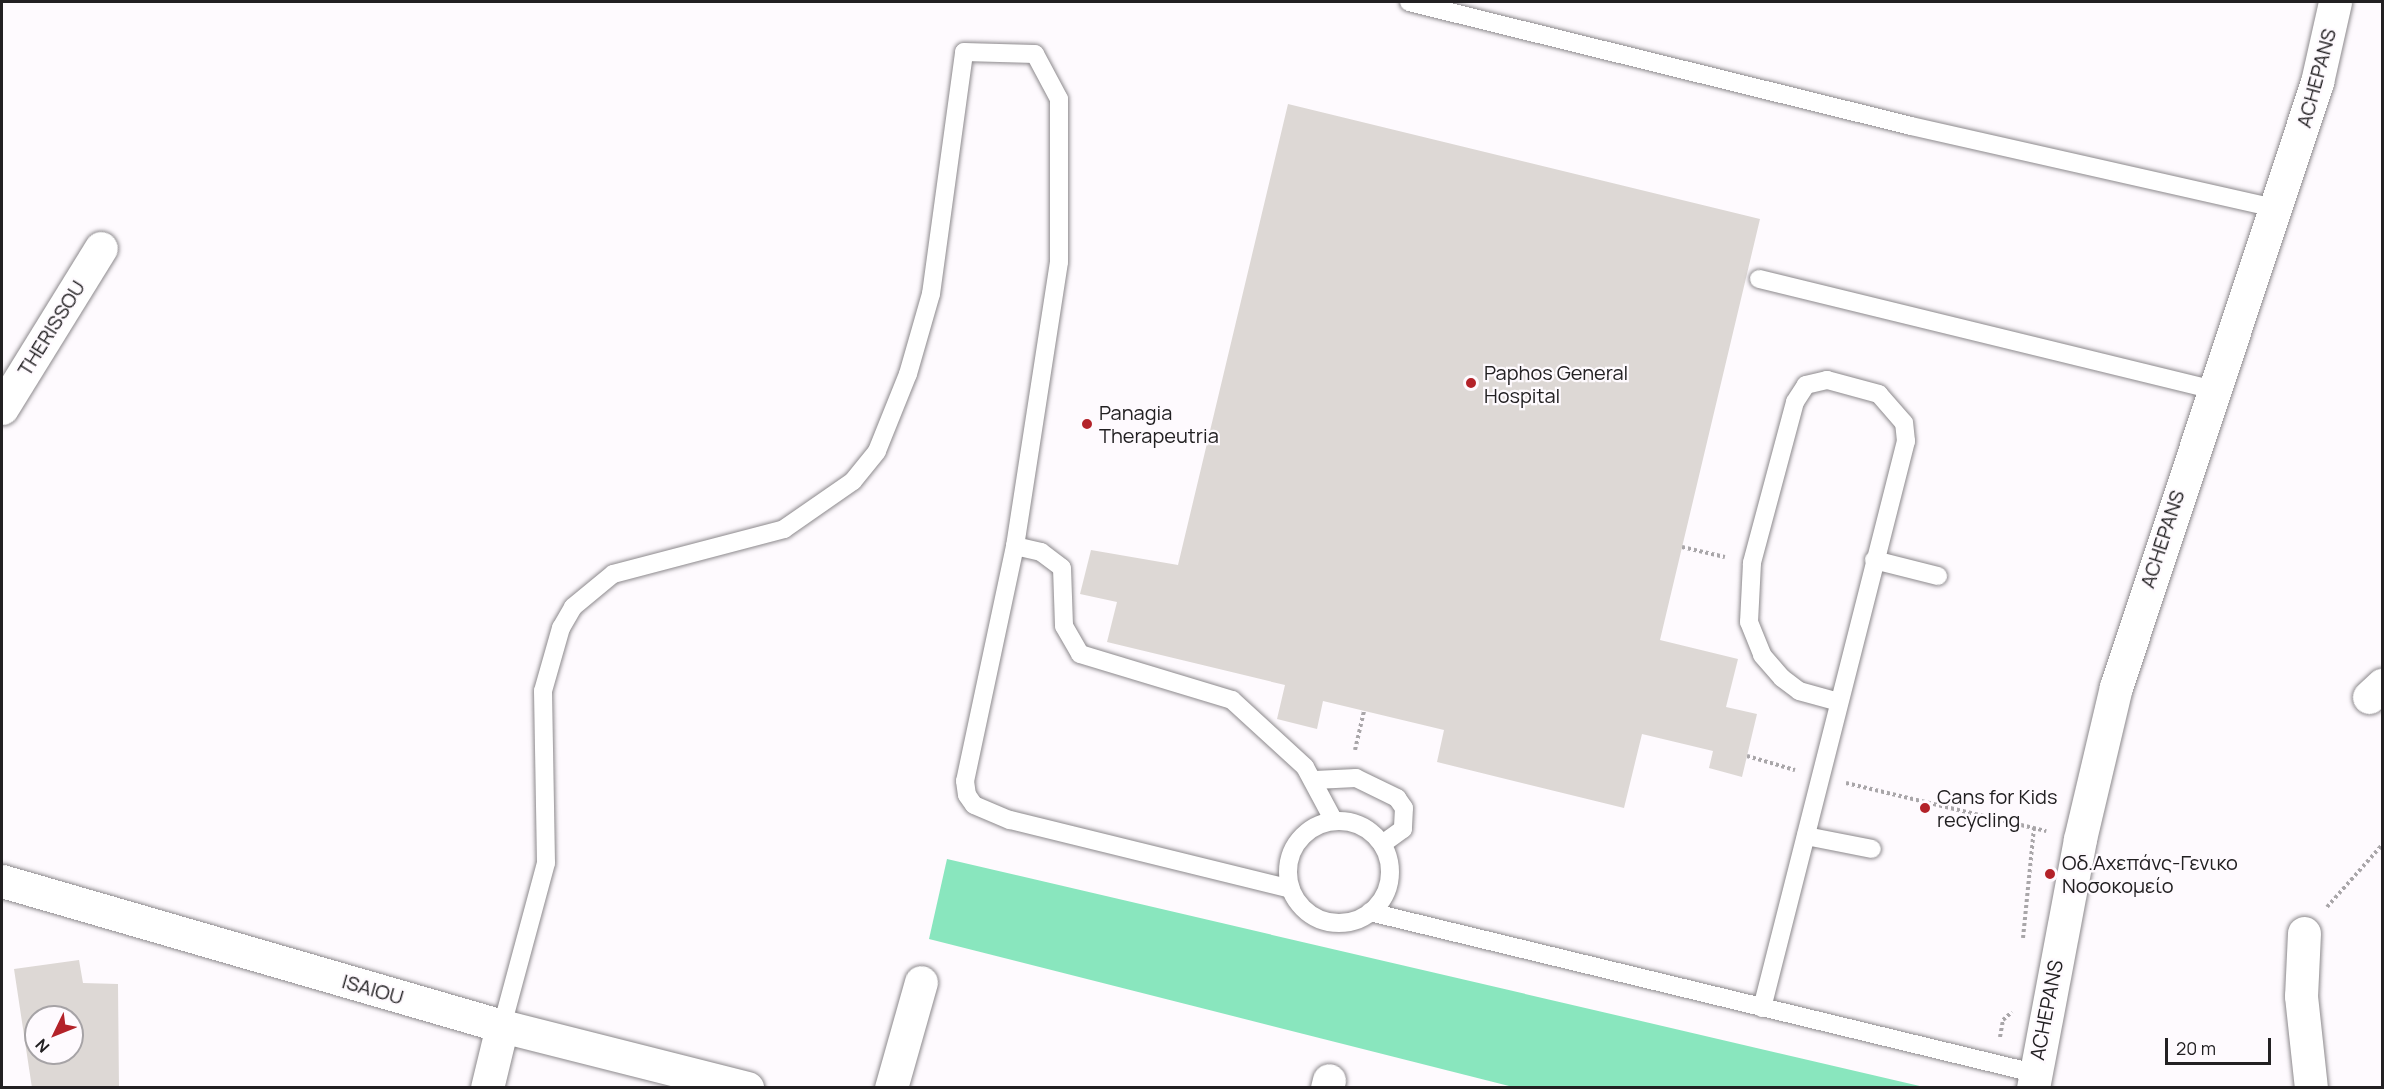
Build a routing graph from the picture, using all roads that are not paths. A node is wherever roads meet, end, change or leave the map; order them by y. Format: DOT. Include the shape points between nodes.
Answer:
graph roads {
  1 [pos="1409,2"];
  2 [pos="2335,2"];
  3 [pos="2276,208"];
  4 [pos="101,248"];
  5 [pos="1759,279"];
  6 [pos="2213,390"];
  7 [pos="2,408"];
  8 [pos="1015,546"];
  9 [pos="1874,560"];
  10 [pos="1938,576"];
  11 [pos="1839,702"];
  12 [pos="1315,780"];
  13 [pos="1334,821"];
  14 [pos="1806,836"];
  15 [pos="1382,844"];
  16 [pos="1872,849"];
  17 [pos="2,881"];
  18 [pos="1291,889"];
  19 [pos="1370,912"];
  20 [pos="2304,933"];
  21 [pos="921,982"];
  22 [pos="1762,1008"];
  23 [pos="502,1026"];
  24 [pos="2034,1080"];
  25 [pos="487,1088"];
  26 [pos="747,1088"];
  27 [pos="891,1088"];
  28 [pos="2311,1088"];
  1 -- 3 [label="lane" via="1911,126"];
  2 -- 3 [label="street, ACHEPANS" via="2317,82"];
  3 -- 6 [label="street, ACHEPANS"];
  4 -- 7 [label="street, THERISSOU"];
  5 -- 6 [label="lane"];
  6 -- 24 [label="street, ACHEPANS" via="2119,676 2080,839"];
  8 -- 12 [label="lane" via="1041,552 1062,568 1064,626 1080,654 1232,700"];
  8 -- 18 [label="lane" via="965,781 974,805 1010,820"];
  8 -- 23 [label="lane" via="1059,262 1059,99 1035,54 964,52 931,294 908,374 877,451 853,481 792,524 613,574 573,607 561,628 543,691 546,863"];
  9 -- 10 [label="lane"];
  9 -- 11 [label="lane"];
  9 -- 11 [label="lane" via="1906,441 1904,423 1880,394 1827,380 1806,385 1795,402 1752,563 1749,622 1762,655 1799,691"];
  11 -- 14 [label="lane"];
  12 -- 13 [label="lane"];
  12 -- 15 [label="lane" via="1348,777 1380,786 1404,808 1403,829"];
  13 -- 15 [label="lane" via="1369,830"];
  13 -- 18 [label="lane" via="1309,830 1297,842 1288,873"];
  14 -- 16 [label="lane"];
  14 -- 22 [label="lane"];
  15 -- 19 [label="lane" via="1389,881"];
  17 -- 23 [label="street, ISAIOU"];
  18 -- 19 [label="lane" via="1304,909 1325,921 1341,923"];
  19 -- 22 [label="lane"];
  20 -- 28 [label="street" via="2301,996"];
  21 -- 27 [label="street"];
  22 -- 24 [label="lane" via="1996,1064"];
  23 -- 25 [label="street"];
  23 -- 26 [label="street, ISAIOU"];
}
